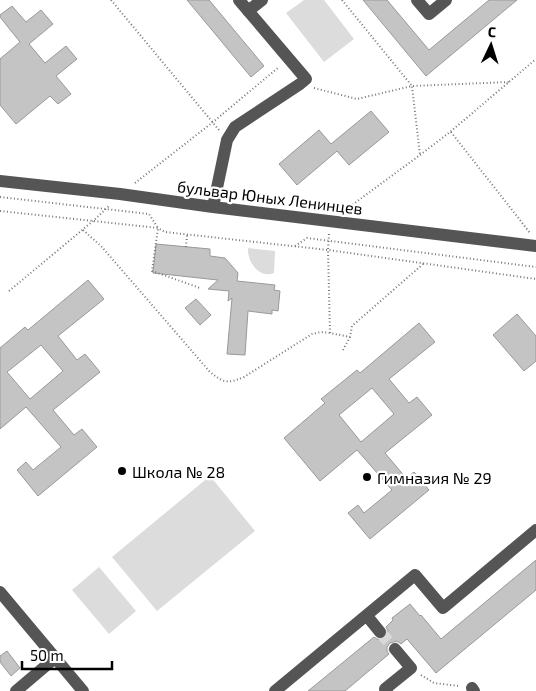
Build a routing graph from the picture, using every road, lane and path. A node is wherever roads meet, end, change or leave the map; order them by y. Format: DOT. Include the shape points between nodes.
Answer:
graph roads {
  1 [pos="112,0"];
  2 [pos="239,0"];
  3 [pos="262,0"];
  4 [pos="342,0"];
  5 [pos="417,0"];
  6 [pos="446,0"];
  7 [pos="248,11"];
  8 [pos="288,58"];
  9 [pos="536,59"];
  10 [pos="509,82"];
  11 [pos="300,84"];
  12 [pos="412,86"];
  13 [pos="213,122"];
  14 [pos="450,132"];
  15 [pos="227,140"];
  16 [pos="420,155"];
  17 [pos="0,180"];
  18 [pos="120,194"];
  19 [pos="0,197"];
  20 [pos="213,207"];
  21 [pos="106,208"];
  22 [pos="0,211"];
  23 [pos="330,221"];
  24 [pos="93,222"];
  25 [pos="158,228"];
  26 [pos="83,230"];
  27 [pos="187,235"];
  28 [pos="328,240"];
  29 [pos="535,242"];
  30 [pos="186,247"];
  31 [pos="294,247"];
  32 [pos="328,250"];
  33 [pos="424,263"];
  34 [pos="536,267"];
  35 [pos="536,279"];
  36 [pos="200,288"];
  37 [pos="9,291"];
  38 [pos="330,334"];
  39 [pos="350,337"];
  40 [pos="343,350"];
  41 [pos="536,530"];
  42 [pos="0,592"];
  43 [pos="367,616"];
  44 [pos="380,632"];
  45 [pos="395,649"];
  46 [pos="55,658"];
  47 [pos="411,668"];
  48 [pos="473,689"];
  49 [pos="385,690"];
  50 [pos="16,691"];
  51 [pos="83,691"];
  52 [pos="275,691"];
  1 -- 13 [label="path"];
  2 -- 7 [label="street"];
  3 -- 7 [label="street"];
  4 -- 12 [label="path"];
  5 -- 6 [label="street" via="428,14"];
  7 -- 8 [label="street"];
  8 -- 11 [label="street" via="306,79"];
  8 -- 13 [label="path"];
  9 -- 10 [label="path"];
  10 -- 12 [label="path"];
  10 -- 14 [label="path"];
  11 -- 12 [label="path" via="357,99"];
  11 -- 15 [label="street" via="235,127"];
  12 -- 16 [label="path"];
  13 -- 15 [label="path"];
  13 -- 18 [label="path"];
  14 -- 16 [label="path"];
  14 -- 29 [label="path"];
  15 -- 20 [label="street"];
  16 -- 23 [label="path"];
  17 -- 18 [label="street, бульвар Юных Ленинцев"];
  18 -- 20 [label="street, бульвар Юных Ленинцев"];
  18 -- 21 [label="path"];
  19 -- 21 [label="path"];
  20 -- 23 [label="street, бульвар Юных Ленинцев"];
  21 -- 24 [label="path"];
  21 -- 25 [label="path" via="149,214"];
  22 -- 24 [label="path"];
  23 -- 28 [label="path"];
  23 -- 29 [label="street, бульвар Юных Ленинцев"];
  24 -- 25 [label="path"];
  24 -- 26 [label="path"];
  25 -- 27 [label="path"];
  25 -- 36 [label="path" via="152,271"];
  26 -- 37 [label="path"];
  26 -- 38 [label="path" via="101,246 210,372 221,380 233,382 244,377 312,334"];
  27 -- 30 [label="path"];
  27 -- 31 [label="path"];
  28 -- 31 [label="path" via="307,238"];
  28 -- 32 [label="path"];
  28 -- 34 [label="path"];
  31 -- 32 [label="path"];
  32 -- 33 [label="path"];
  32 -- 38 [label="path"];
  33 -- 35 [label="path"];
  33 -- 39 [label="path" via="352,326"];
  38 -- 39 [label="path"];
  39 -- 40 [label="path"];
  41 -- 43 [label="street" via="443,608 415,575"];
  42 -- 46 [label="street"];
  43 -- 44 [label="street"];
  43 -- 52 [label="street"];
  45 -- 47 [label="street"];
  46 -- 50 [label="street"];
  46 -- 51 [label="street"];
  47 -- 48 [label="path" via="434,683"];
  47 -- 49 [label="street"];
}
